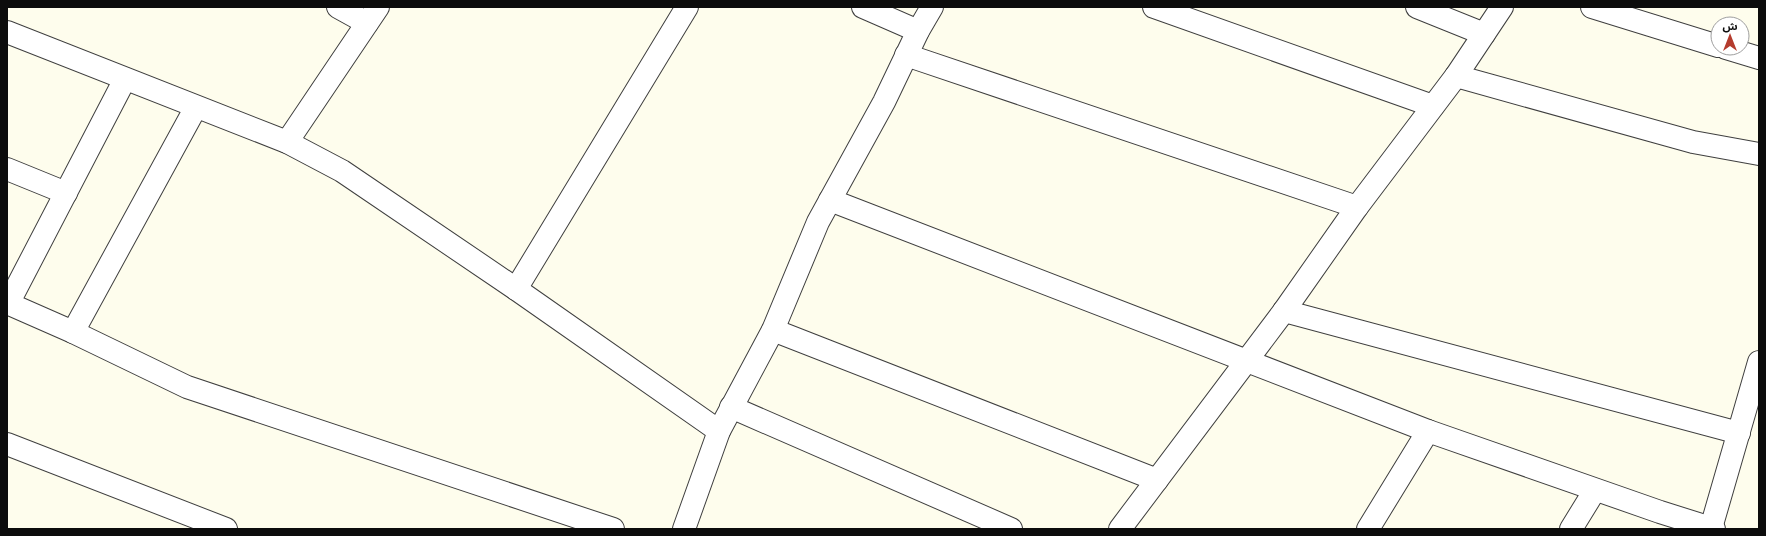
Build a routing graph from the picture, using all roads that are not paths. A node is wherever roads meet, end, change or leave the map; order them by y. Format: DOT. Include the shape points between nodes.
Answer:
graph roads {
  1 [pos="338,7"];
  2 [pos="687,7"];
  3 [pos="863,7"];
  4 [pos="932,7"];
  5 [pos="1154,7"];
  6 [pos="1417,7"];
  7 [pos="1502,7"];
  8 [pos="1592,7"];
  9 [pos="372,15"];
  10 [pos="918,30"];
  11 [pos="7,32"];
  12 [pos="1484,34"];
  13 [pos="1710,44"];
  14 [pos="906,55"];
  15 [pos="1456,76"];
  16 [pos="125,79"];
  17 [pos="1433,106"];
  18 [pos="196,107"];
  19 [pos="287,142"];
  20 [pos="1759,154"];
  21 [pos="7,169"];
  22 [pos="66,193"];
  23 [pos="830,200"];
  24 [pos="1357,207"];
  25 [pos="516,289"];
  26 [pos="8,304"];
  27 [pos="1284,311"];
  28 [pos="773,330"];
  29 [pos="73,332"];
  30 [pos="1246,360"];
  31 [pos="1759,362"];
  32 [pos="1754,399"];
  33 [pos="731,407"];
  34 [pos="719,431"];
  35 [pos="1428,431"];
  36 [pos="1739,432"];
  37 [pos="7,444"];
  38 [pos="1157,480"];
  39 [pos="1595,490"];
  40 [pos="226,529"];
  41 [pos="613,529"];
  42 [pos="684,529"];
  43 [pos="1011,529"];
  44 [pos="1120,529"];
  45 [pos="1368,529"];
  46 [pos="1571,529"];
  47 [pos="1713,529"];
  1 -- 9 [label="street"];
  2 -- 25 [label="street"];
  3 -- 10 [label="street"];
  4 -- 10 [label="street"];
  5 -- 17 [label="street"];
  6 -- 12 [label="street"];
  7 -- 12 [label="street"];
  8 -- 13 [label="street"];
  9 -- 19 [label="street"];
  10 -- 14 [label="street"];
  11 -- 16 [label="street"];
  12 -- 15 [label="street"];
  14 -- 23 [label="street" via="884,102"];
  14 -- 24 [label="street"];
  15 -- 17 [label="street"];
  15 -- 20 [label="street" via="1693,142"];
  16 -- 18 [label="street"];
  16 -- 22 [label="street"];
  17 -- 24 [label="street"];
  18 -- 19 [label="street"];
  18 -- 29 [label="street"];
  19 -- 25 [label="street" via="342,172"];
  21 -- 22 [label="street"];
  22 -- 26 [label="street"];
  23 -- 28 [label="street" via="818,222"];
  23 -- 30 [label="street"];
  24 -- 27 [label="street"];
  25 -- 34 [label="street"];
  26 -- 29 [label="street"];
  27 -- 30 [label="street"];
  27 -- 36 [label="street"];
  28 -- 33 [label="street"];
  28 -- 38 [label="street"];
  29 -- 41 [label="street" via="187,387"];
  30 -- 35 [label="street"];
  30 -- 38 [label="street"];
  31 -- 32 [label="street"];
  32 -- 36 [label="street"];
  33 -- 34 [label="street"];
  33 -- 43 [label="street"];
  34 -- 42 [label="street"];
  35 -- 39 [label="street"];
  35 -- 45 [label="street"];
  36 -- 47 [label="street"];
  37 -- 40 [label="street"];
  38 -- 44 [label="street"];
  39 -- 46 [label="street"];
  39 -- 47 [label="street"];
}
